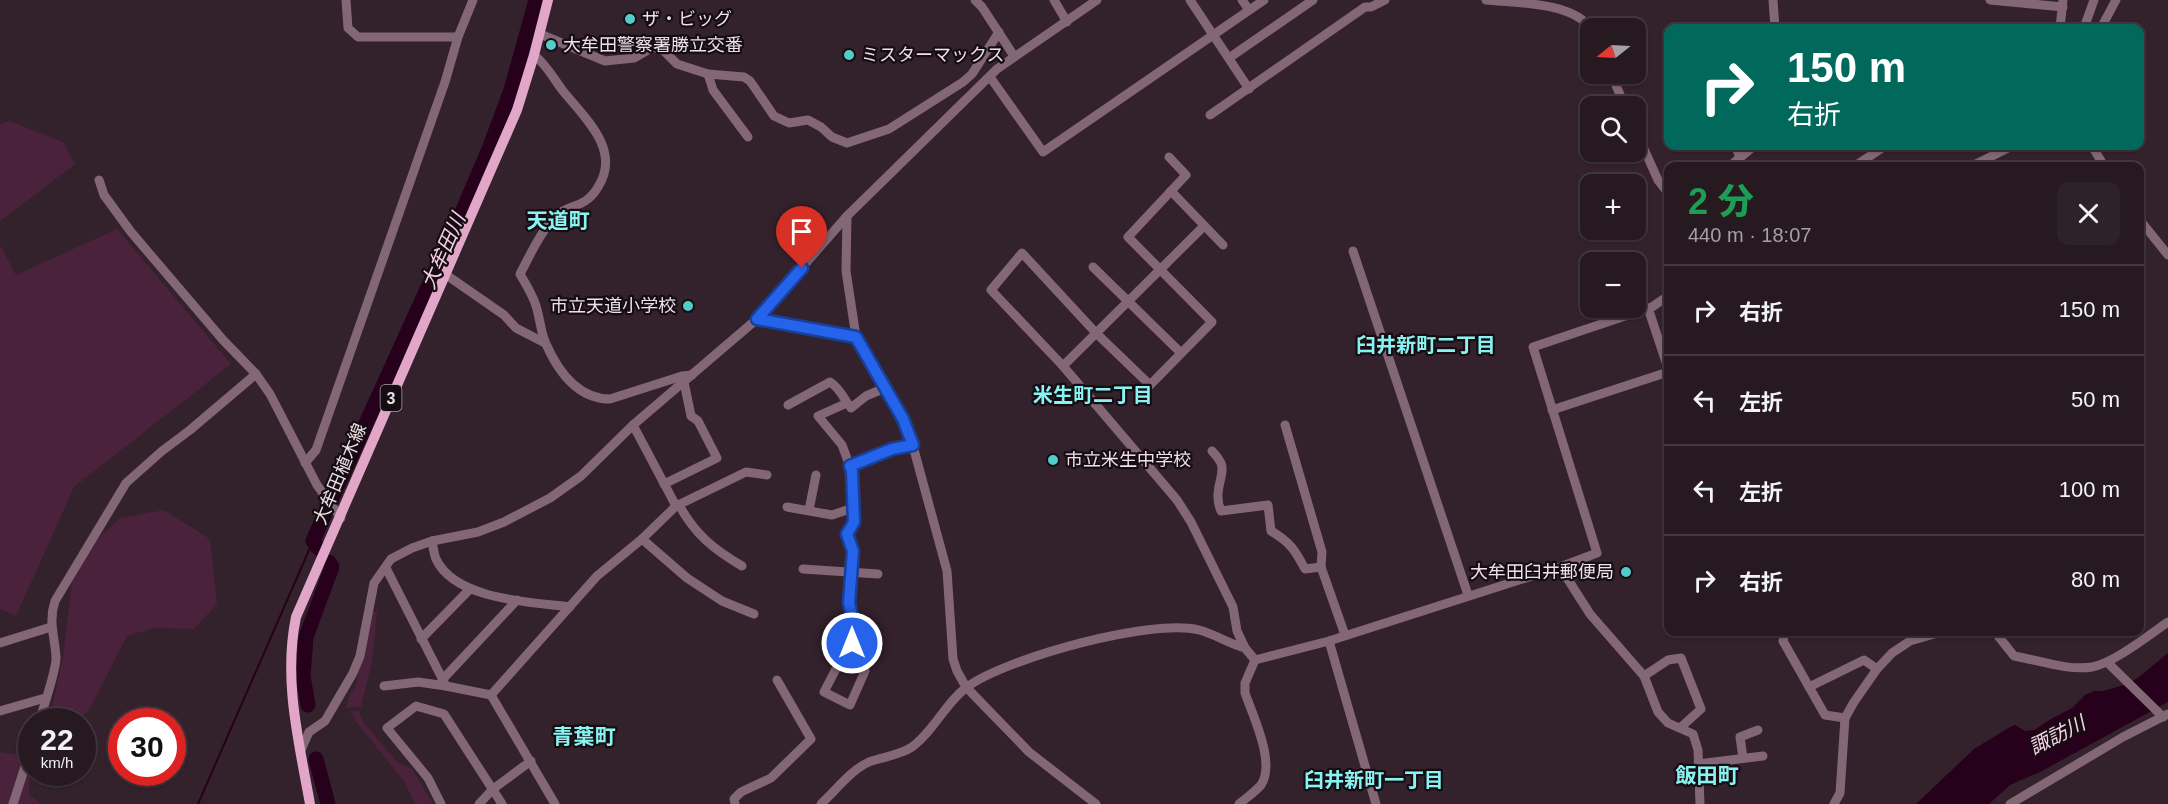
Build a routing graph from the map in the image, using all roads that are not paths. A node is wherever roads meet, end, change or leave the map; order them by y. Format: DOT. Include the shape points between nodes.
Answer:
graph roads {
  1 [pos="346,0"];
  2 [pos="473,0"];
  3 [pos="548,0"];
  4 [pos="975,0"];
  5 [pos="1053,0"];
  6 [pos="1097,0"];
  7 [pos="1190,0"];
  8 [pos="1242,0"];
  9 [pos="1264,0"];
  10 [pos="1313,0"];
  11 [pos="1385,0"];
  12 [pos="1486,0"];
  13 [pos="1773,0"];
  14 [pos="1990,0"];
  15 [pos="2094,0"];
  16 [pos="2116,0"];
  17 [pos="1363,4"];
  18 [pos="2063,4"];
  19 [pos="1249,10"];
  20 [pos="1580,18"];
  21 [pos="1067,21"];
  22 [pos="1775,24"];
  23 [pos="2060,24"];
  24 [pos="2085,24"];
  25 [pos="2104,24"];
  26 [pos="999,32"];
  27 [pos="540,34"];
  28 [pos="1213,34"];
  29 [pos="458,37"];
  30 [pos="534,55"];
  31 [pos="1014,56"];
  32 [pos="1228,58"];
  33 [pos="708,74"];
  34 [pos="990,77"];
  35 [pos="1249,89"];
  36 [pos="1210,115"];
  37 [pos="748,137"];
  38 [pos="1737,150"];
  39 [pos="1749,150"];
  40 [pos="1879,150"];
  41 [pos="2004,150"];
  42 [pos="1646,153"];
  43 [pos="1740,157"];
  44 [pos="1169,158"];
  45 [pos="1734,162"];
  46 [pos="1861,162"];
  47 [pos="1980,162"];
  48 [pos="99,180"];
  49 [pos="1664,188"];
  50 [pos="1171,191"];
  51 [pos="847,216"];
  52 [pos="2144,225"];
  53 [pos="1204,226"];
  54 [pos="1223,245"];
  55 [pos="1353,251"];
  56 [pos="2168,255"];
  57 [pos="1092,267"];
  58 [pos="1161,270"];
  59 [pos="445,274"];
  60 [pos="1664,298"];
  61 [pos="1128,302"];
  62 [pos="1648,308"];
  63 [pos="757,319"];
  64 [pos="1096,333"];
  65 [pos="856,337"];
  66 [pos="545,343"];
  67 [pos="1181,353"];
  68 [pos="1664,356"];
  69 [pos="1063,366"];
  70 [pos="1664,373"];
  71 [pos="256,374"];
  72 [pos="688,379"];
  73 [pos="885,388"];
  74 [pos="847,403"];
  75 [pos="788,405"];
  76 [pos="1552,410"];
  77 [pos="633,425"];
  78 [pos="1285,425"];
  79 [pos="913,445"];
  80 [pos="1212,451"];
  81 [pos="305,463"];
  82 [pos="850,466"];
  83 [pos="767,475"];
  84 [pos="816,476"];
  85 [pos="664,484"];
  86 [pos="677,505"];
  87 [pos="787,507"];
  88 [pos="853,508"];
  89 [pos="809,510"];
  90 [pos="341,518"];
  91 [pos="642,539"];
  92 [pos="432,541"];
  93 [pos="742,566"];
  94 [pos="1322,567"];
  95 [pos="1560,567"];
  96 [pos="386,568"];
  97 [pos="803,569"];
  98 [pos="852,572"];
  99 [pos="878,574"];
  100 [pos="470,589"];
  101 [pos="1468,596"];
  102 [pos="517,600"];
  103 [pos="570,607"];
  104 [pos="754,614"];
  105 [pos="2168,622"];
  106 [pos="51,627"];
  107 [pos="1346,635"];
  108 [pos="1784,636"];
  109 [pos="1909,636"];
  110 [pos="1998,636"];
  111 [pos="421,639"];
  112 [pos="1329,641"];
  113 [pos="0,643"];
  114 [pos="1245,648"];
  115 [pos="845,658"];
  116 [pos="1255,660"];
  117 [pos="2110,664"];
  118 [pos="1877,669"];
  119 [pos="1644,676"];
  120 [pos="777,680"];
  121 [pos="444,683"];
  122 [pos="384,686"];
  123 [pos="966,687"];
  124 [pos="1809,687"];
  125 [pos="491,695"];
  126 [pos="45,698"];
  127 [pos="42,708"];
  128 [pos="0,711"];
  129 [pos="2166,715"];
  130 [pos="1845,718"];
  131 [pos="1680,728"];
  132 [pos="1758,730"];
  133 [pos="301,750"];
  134 [pos="1763,756"];
  135 [pos="1743,758"];
  136 [pos="531,761"];
  137 [pos="1698,764"];
  138 [pos="19,786"];
  139 [pos="493,789"];
  140 [pos="13,804"];
  141 [pos="310,804"];
  142 [pos="441,804"];
  143 [pos="478,804"];
  144 [pos="502,804"];
  145 [pos="555,804"];
  146 [pos="735,804"];
  147 [pos="822,804"];
  148 [pos="1096,804"];
  149 [pos="1239,804"];
  150 [pos="1376,804"];
  151 [pos="1701,804"];
  152 [pos="1834,804"];
  153 [pos="2010,804"];
  1 -- 29 [label="street" via="348,28 358,37"];
  2 -- 29 [label="street"];
  3 -- 27 [label="main road, 大牟田植木線 / 3"];
  4 -- 26 [label="street"];
  5 -- 21 [label="street"];
  6 -- 21 [label="street"];
  7 -- 28 [label="street"];
  8 -- 19 [label="street"];
  9 -- 19 [label="street"];
  10 -- 32 [label="street"];
  11 -- 17 [label="street" via="1371,7"];
  12 -- 20 [label="street" via="1562,10"];
  13 -- 22 [label="street"];
  14 -- 18 [label="street"];
  15 -- 24 [label="street"];
  16 -- 25 [label="street"];
  17 -- 35 [label="street"];
  18 -- 23 [label="street"];
  19 -- 28 [label="street"];
  21 -- 31 [label="street"];
  26 -- 31 [label="street"];
  26 -- 33 [label="street" via="963,82 889,129 847,143 808,120 789,123 774,116 744,77"];
  27 -- 30 [label="main road, 大牟田植木線 / 3"];
  27 -- 33 [label="street" via="605,61 634,58 653,47 664,51 677,64"];
  28 -- 32 [label="street"];
  28 -- 34 [label="street" via="1043,152"];
  29 -- 81 [label="street" via="316,450"];
  30 -- 59 [label="main road, 大牟田植木線 / 3" via="517,110"];
  30 -- 66 [label="street" via="544,62 598,132 605,161 598,189 584,203 557,214 520,273 535,303"];
  31 -- 34 [label="street"];
  32 -- 35 [label="street"];
  33 -- 37 [label="street" via="713,90"];
  34 -- 51 [label="street"];
  35 -- 36 [label="street"];
  38 -- 43 [label="street"];
  39 -- 43 [label="street"];
  40 -- 46 [label="street"];
  41 -- 47 [label="street"];
  42 -- 49 [label="street"];
  43 -- 45 [label="street"];
  44 -- 50 [label="street" via="1186,175"];
  48 -- 71 [label="street" via="104,195 131,232"];
  50 -- 53 [label="street"];
  50 -- 58 [label="street" via="1128,237"];
  51 -- 63 [label="street"];
  51 -- 65 [label="street" via="846,271"];
  52 -- 56 [label="street"];
  53 -- 54 [label="street"];
  53 -- 58 [label="street"];
  55 -- 101 [label="street"];
  57 -- 61 [label="street"];
  58 -- 61 [label="street"];
  58 -- 67 [label="street" via="1212,322"];
  59 -- 66 [label="street" via="516,327"];
  59 -- 90 [label="main road, 大牟田植木線 / 3"];
  60 -- 62 [label="street"];
  61 -- 64 [label="street"];
  61 -- 67 [label="street"];
  62 -- 68 [label="street"];
  62 -- 76 [label="street" via="1533,347"];
  63 -- 65 [label="street"];
  63 -- 72 [label="street"];
  64 -- 67 [label="street" via="1150,385"];
  64 -- 69 [label="street"];
  64 -- 69 [label="street" via="1022,253 991,290"];
  65 -- 73 [label="street"];
  66 -- 72 [label="street" via="570,383 602,399 682,376"];
  69 -- 114 [label="street" via="1191,522 1233,607"];
  70 -- 76 [label="street"];
  71 -- 81 [label="street"];
  71 -- 106 [label="street" via="126,483 55,601"];
  72 -- 77 [label="street"];
  72 -- 85 [label="street" via="691,416 698,421 717,458"];
  73 -- 74 [label="street" via="850,408"];
  73 -- 79 [label="street"];
  74 -- 75 [label="street" via="830,382"];
  74 -- 82 [label="street" via="818,416 842,445"];
  76 -- 95 [label="street" via="1597,553"];
  77 -- 85 [label="street"];
  77 -- 92 [label="street" via="581,476 532,509 478,532"];
  78 -- 94 [label="street" via="1322,552"];
  79 -- 82 [label="street"];
  79 -- 123 [label="street" via="947,571 953,659"];
  80 -- 94 [label="street" via="1222,464 1217,488 1221,511 1268,505 1271,531 1293,547 1305,569"];
  81 -- 90 [label="street"];
  82 -- 88 [label="street"];
  83 -- 86 [label="street" via="746,472"];
  84 -- 89 [label="street"];
  85 -- 86 [label="street"];
  86 -- 91 [label="street"];
  86 -- 93 [label="street" via="714,549"];
  87 -- 89 [label="street"];
  88 -- 89 [label="street" via="832,515"];
  88 -- 98 [label="street" via="854,522 847,534 853,551"];
  90 -- 133 [label="main road, 大牟田植木線 / 3" via="296,617 291,643 290,676"];
  91 -- 103 [label="street" via="597,576"];
  91 -- 104 [label="street" via="696,584 722,601"];
  92 -- 96 [label="street" via="399,554"];
  92 -- 100 [label="street" via="436,559 445,573"];
  94 -- 107 [label="street"];
  95 -- 101 [label="street"];
  95 -- 119 [label="street" via="1590,614"];
  96 -- 111 [label="street"];
  96 -- 133 [label="street" via="374,583 353,673 325,721 309,732"];
  97 -- 98 [label="street"];
  98 -- 99 [label="street"];
  98 -- 115 [label="street" via="849,603 855,629"];
  100 -- 102 [label="street"];
  100 -- 111 [label="street"];
  101 -- 107 [label="street"];
  102 -- 103 [label="street"];
  102 -- 121 [label="street"];
  103 -- 125 [label="street"];
  105 -- 117 [label="street"];
  106 -- 113 [label="street"];
  106 -- 126 [label="street" via="57,660"];
  107 -- 112 [label="street"];
  108 -- 124 [label="street" via="1783,641"];
  109 -- 118 [label="street"];
  110 -- 117 [label="street" via="2014,656 2075,667"];
  111 -- 121 [label="street"];
  112 -- 116 [label="street"];
  112 -- 150 [label="street"];
  114 -- 116 [label="street"];
  114 -- 123 [label="street" via="1199,630 1142,630 1062,648 991,673"];
  115 -- 115 [label="street" via="865,671 850,705 824,692"];
  116 -- 149 [label="street" via="1245,693 1266,765 1261,784"];
  117 -- 129 [label="street"];
  118 -- 124 [label="street" via="1864,660"];
  118 -- 130 [label="street"];
  119 -- 131 [label="street" via="1658,712 1668,723"];
  119 -- 131 [label="street" via="1668,660 1681,658 1701,709"];
  120 -- 146 [label="street" via="812,739 771,778 741,792 734,799"];
  121 -- 122 [label="street" via="418,681"];
  121 -- 125 [label="street"];
  123 -- 147 [label="street" via="912,746 855,771"];
  123 -- 148 [label="street" via="1029,752"];
  124 -- 130 [label="street" via="1826,715"];
  125 -- 136 [label="street"];
  126 -- 127 [label="street"];
  126 -- 128 [label="street"];
  129 -- 153 [label="street"];
  130 -- 152 [label="street" via="1840,793"];
  131 -- 137 [label="street" via="1693,734"];
  132 -- 135 [label="street" via="1740,737"];
  133 -- 141 [label="main road, 大牟田植木線 / 3"];
  134 -- 135 [label="street"];
  135 -- 137 [label="street"];
  136 -- 139 [label="street"];
  136 -- 145 [label="street"];
  137 -- 151 [label="street"];
  138 -- 140 [label="street"];
  139 -- 142 [label="street" via="444,714 416,706 387,728 428,778"];
  139 -- 143 [label="street"];
  139 -- 144 [label="street"];
}
